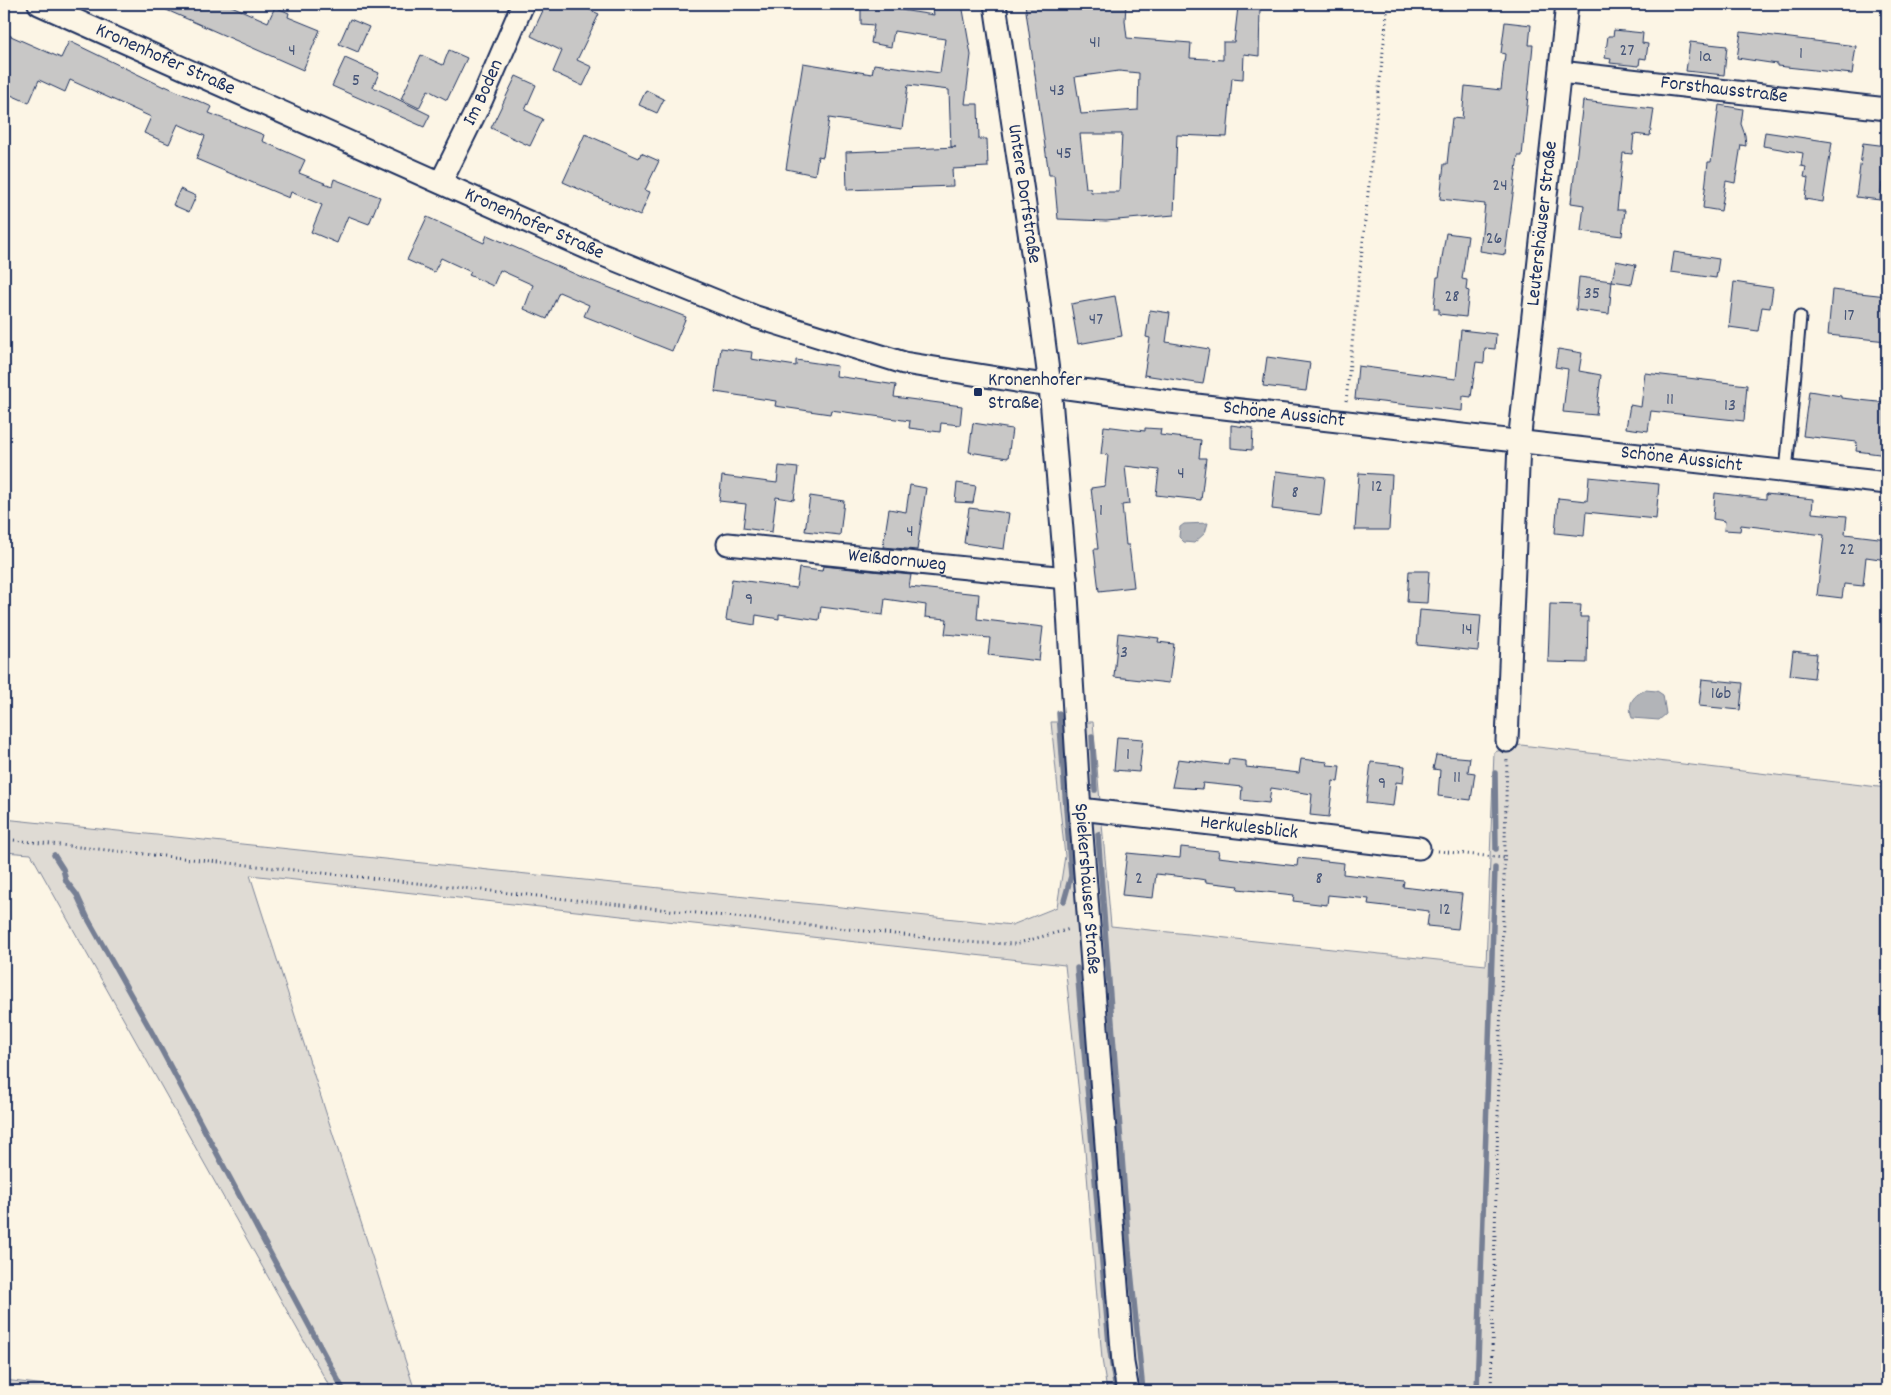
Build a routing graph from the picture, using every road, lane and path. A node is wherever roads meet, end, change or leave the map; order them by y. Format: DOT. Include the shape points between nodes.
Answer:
graph roads {
  1 [pos="39,4"];
  2 [pos="523,4"];
  3 [pos="995,4"];
  4 [pos="1388,4"];
  5 [pos="1568,4"];
  6 [pos="1560,72"];
  7 [pos="1887,109"];
  8 [pos="441,182"];
  9 [pos="1800,317"];
  10 [pos="1050,386"];
  11 [pos="1344,422"];
  12 [pos="1518,443"];
  13 [pos="1786,472"];
  14 [pos="1887,483"];
  15 [pos="728,544"];
  16 [pos="1066,578"];
  17 [pos="1507,741"];
  18 [pos="1080,809"];
  19 [pos="4,839"];
  20 [pos="1418,848"];
  21 [pos="1504,858"];
  22 [pos="1089,924"];
  23 [pos="1128,1391"];
  24 [pos="1491,1391"];
  1 -- 8 [label="street, Kronenhofer Straße"];
  2 -- 8 [label="street, Im Boden" via="482,99"];
  3 -- 10 [label="street, Untere Dorfstraße"];
  4 -- 11 [label="path"];
  5 -- 6 [label="street, Leutershäuser Straße"];
  6 -- 7 [label="street, Forsthausstraße"];
  6 -- 12 [label="street, Leutershäuser Straße"];
  8 -- 10 [label="street, Kronenhofer Straße" via="598,253 756,317 904,363"];
  9 -- 13 [label="lane"];
  10 -- 11 [label="street, Schöne Aussicht"];
  10 -- 16 [label="street, Spiekershäuser Straße"];
  11 -- 12 [label="street, Schöne Aussicht"];
  12 -- 13 [label="street, Schöne Aussicht"];
  12 -- 17 [label="street"];
  13 -- 14 [label="street, Schöne Aussicht"];
  15 -- 16 [label="street, Weißdornweg"];
  16 -- 18 [label="street, Spiekershäuser Straße"];
  17 -- 21 [label="path"];
  18 -- 20 [label="street, Herkulesblick"];
  18 -- 22 [label="street, Spiekershäuser Straße"];
  19 -- 22 [label="path" via="978,944 1015,944"];
  20 -- 21 [label="path"];
  21 -- 24 [label="path"];
  22 -- 23 [label="street, Spiekershäuser Straße" via="1123,1363"];
}
